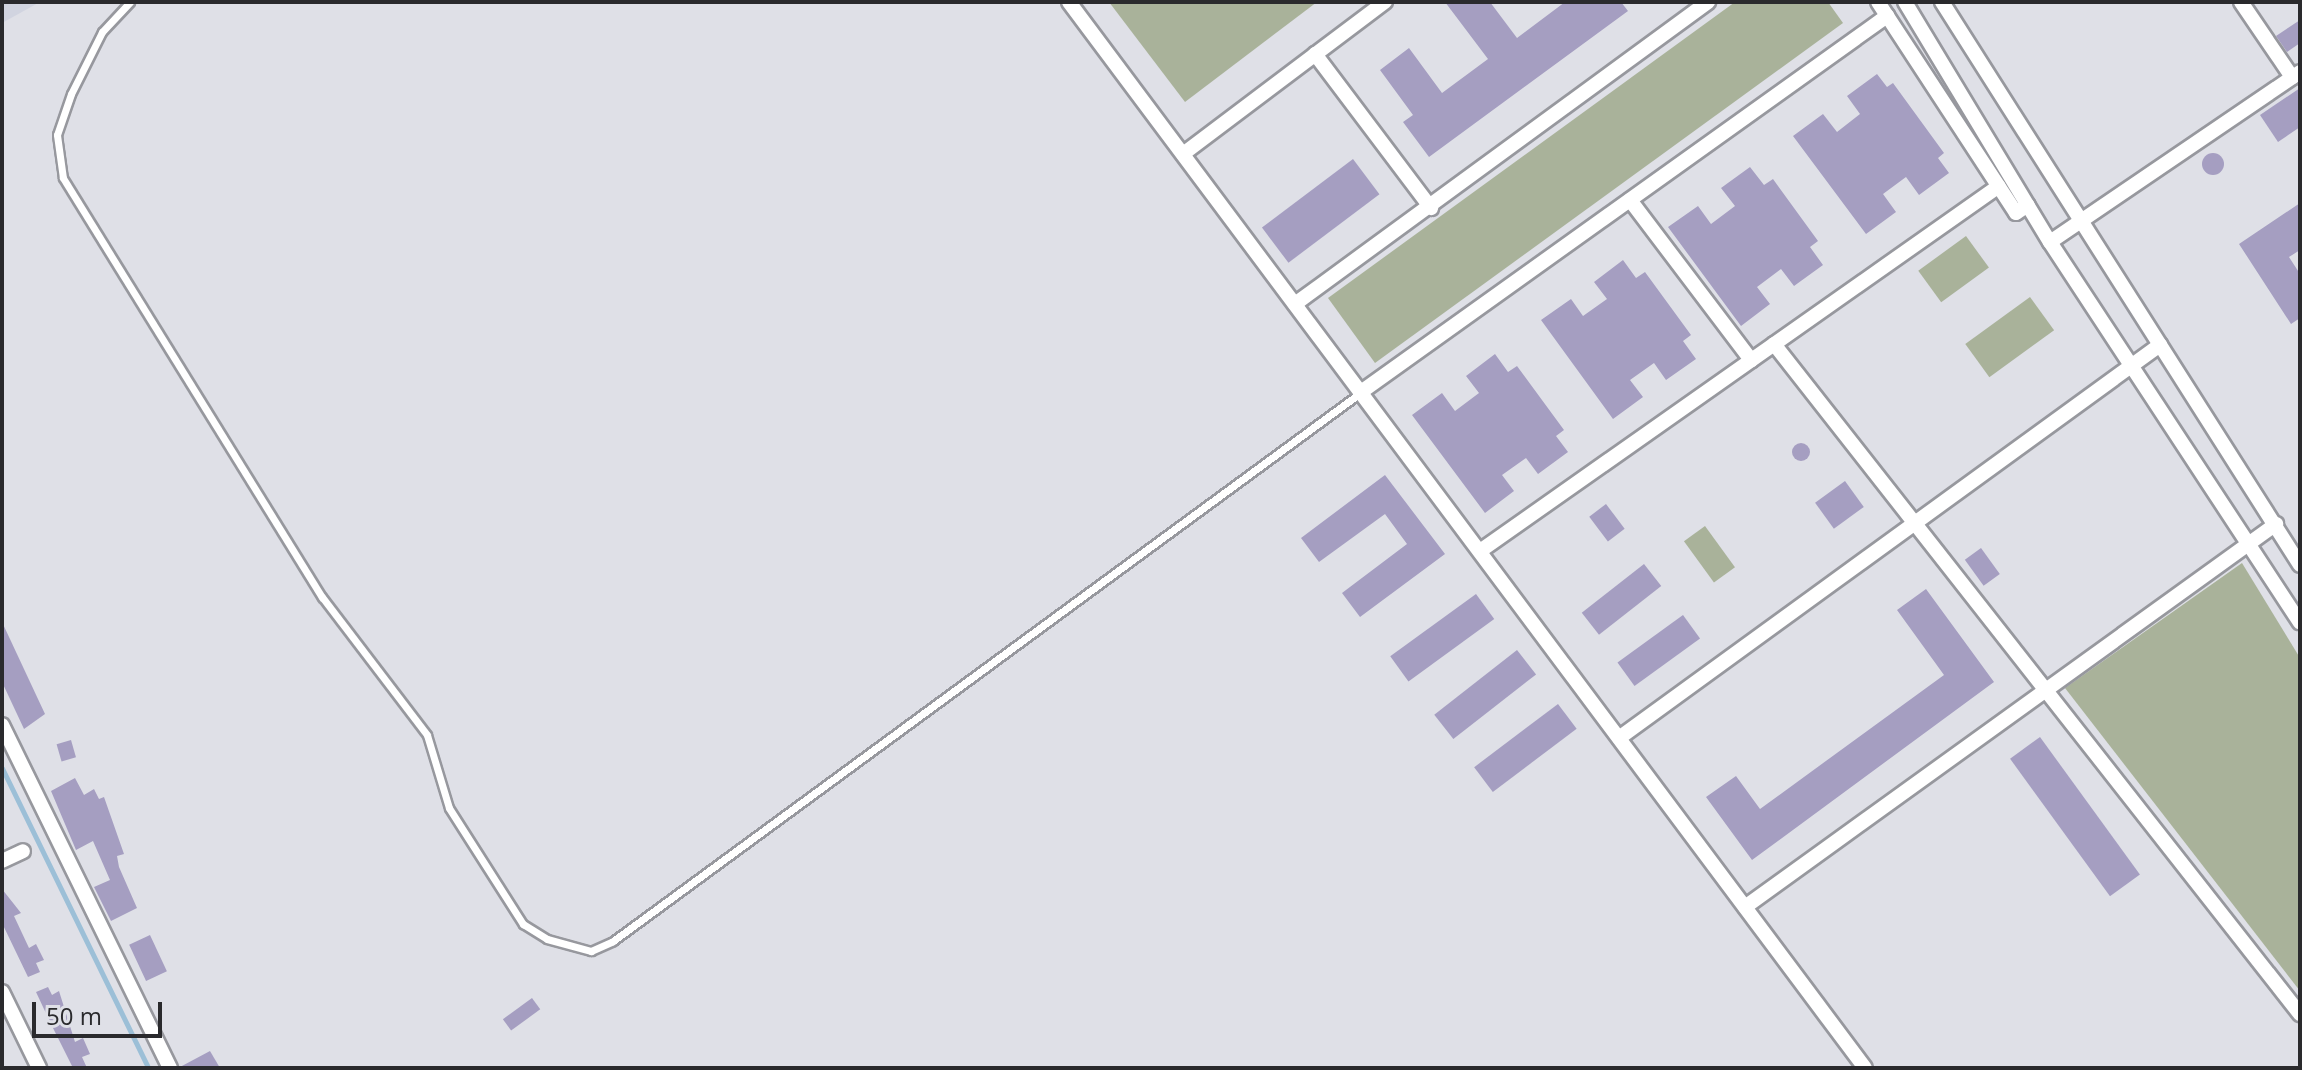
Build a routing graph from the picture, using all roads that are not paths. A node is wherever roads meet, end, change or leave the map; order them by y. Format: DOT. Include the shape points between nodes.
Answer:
graph roads {
  1 [pos="130,2"];
  2 [pos="1069,2"];
  3 [pos="1385,2"];
  4 [pos="1708,2"];
  5 [pos="1878,2"];
  6 [pos="1942,2"];
  7 [pos="2241,2"];
  8 [pos="1908,3"];
  9 [pos="1887,16"];
  10 [pos="1315,54"];
  11 [pos="2296,74"];
  12 [pos="1183,154"];
  13 [pos="1999,186"];
  14 [pos="1630,200"];
  15 [pos="2028,205"];
  16 [pos="1431,208"];
  17 [pos="2081,221"];
  18 [pos="2050,242"];
  19 [pos="1295,304"];
  20 [pos="1774,344"];
  21 [pos="2160,345"];
  22 [pos="1751,360"];
  23 [pos="2132,365"];
  24 [pos="1361,392"];
  25 [pos="1915,523"];
  26 [pos="2276,524"];
  27 [pos="2248,544"];
  28 [pos="1480,551"];
  29 [pos="2300,565"];
  30 [pos="2300,622"];
  31 [pos="2046,690"];
  32 [pos="2,725"];
  33 [pos="1619,738"];
  34 [pos="23,851"];
  35 [pos="2,861"];
  36 [pos="1745,907"];
  37 [pos="2,992"];
  38 [pos="2300,1014"];
  39 [pos="39,1068"];
  40 [pos="170,1068"];
  41 [pos="1865,1068"];
  1 -- 24 [label="lane" via="102,32 71,94 57,135 63,178 322,597 427,735 449,808 523,924 547,939 591,951 613,941"];
  2 -- 12 [label="street"];
  3 -- 10 [label="street"];
  4 -- 16 [label="street"];
  5 -- 9 [label="street"];
  6 -- 17 [label="street"];
  7 -- 11 [label="street"];
  8 -- 15 [label="street"];
  9 -- 13 [label="street"];
  9 -- 14 [label="street"];
  10 -- 12 [label="street"];
  10 -- 16 [label="street"];
  11 -- 17 [label="street"];
  12 -- 19 [label="street"];
  13 -- 15 [label="street" via="2016,213"];
  13 -- 20 [label="street"];
  14 -- 22 [label="street"];
  14 -- 24 [label="street"];
  15 -- 18 [label="street"];
  16 -- 19 [label="street"];
  17 -- 18 [label="street"];
  17 -- 21 [label="street"];
  18 -- 23 [label="street"];
  19 -- 24 [label="street"];
  20 -- 22 [label="street"];
  20 -- 25 [label="street"];
  21 -- 23 [label="street"];
  21 -- 26 [label="street"];
  22 -- 28 [label="street"];
  23 -- 25 [label="street"];
  23 -- 27 [label="street"];
  24 -- 28 [label="street"];
  25 -- 31 [label="street"];
  25 -- 33 [label="street"];
  26 -- 27 [label="street"];
  26 -- 29 [label="street"];
  27 -- 30 [label="street"];
  27 -- 31 [label="street"];
  28 -- 33 [label="street"];
  31 -- 36 [label="street"];
  31 -- 38 [label="street"];
  32 -- 40 [label="street"];
  33 -- 36 [label="street"];
  34 -- 35 [label="street"];
  36 -- 41 [label="street"];
  37 -- 39 [label="street"];
}
